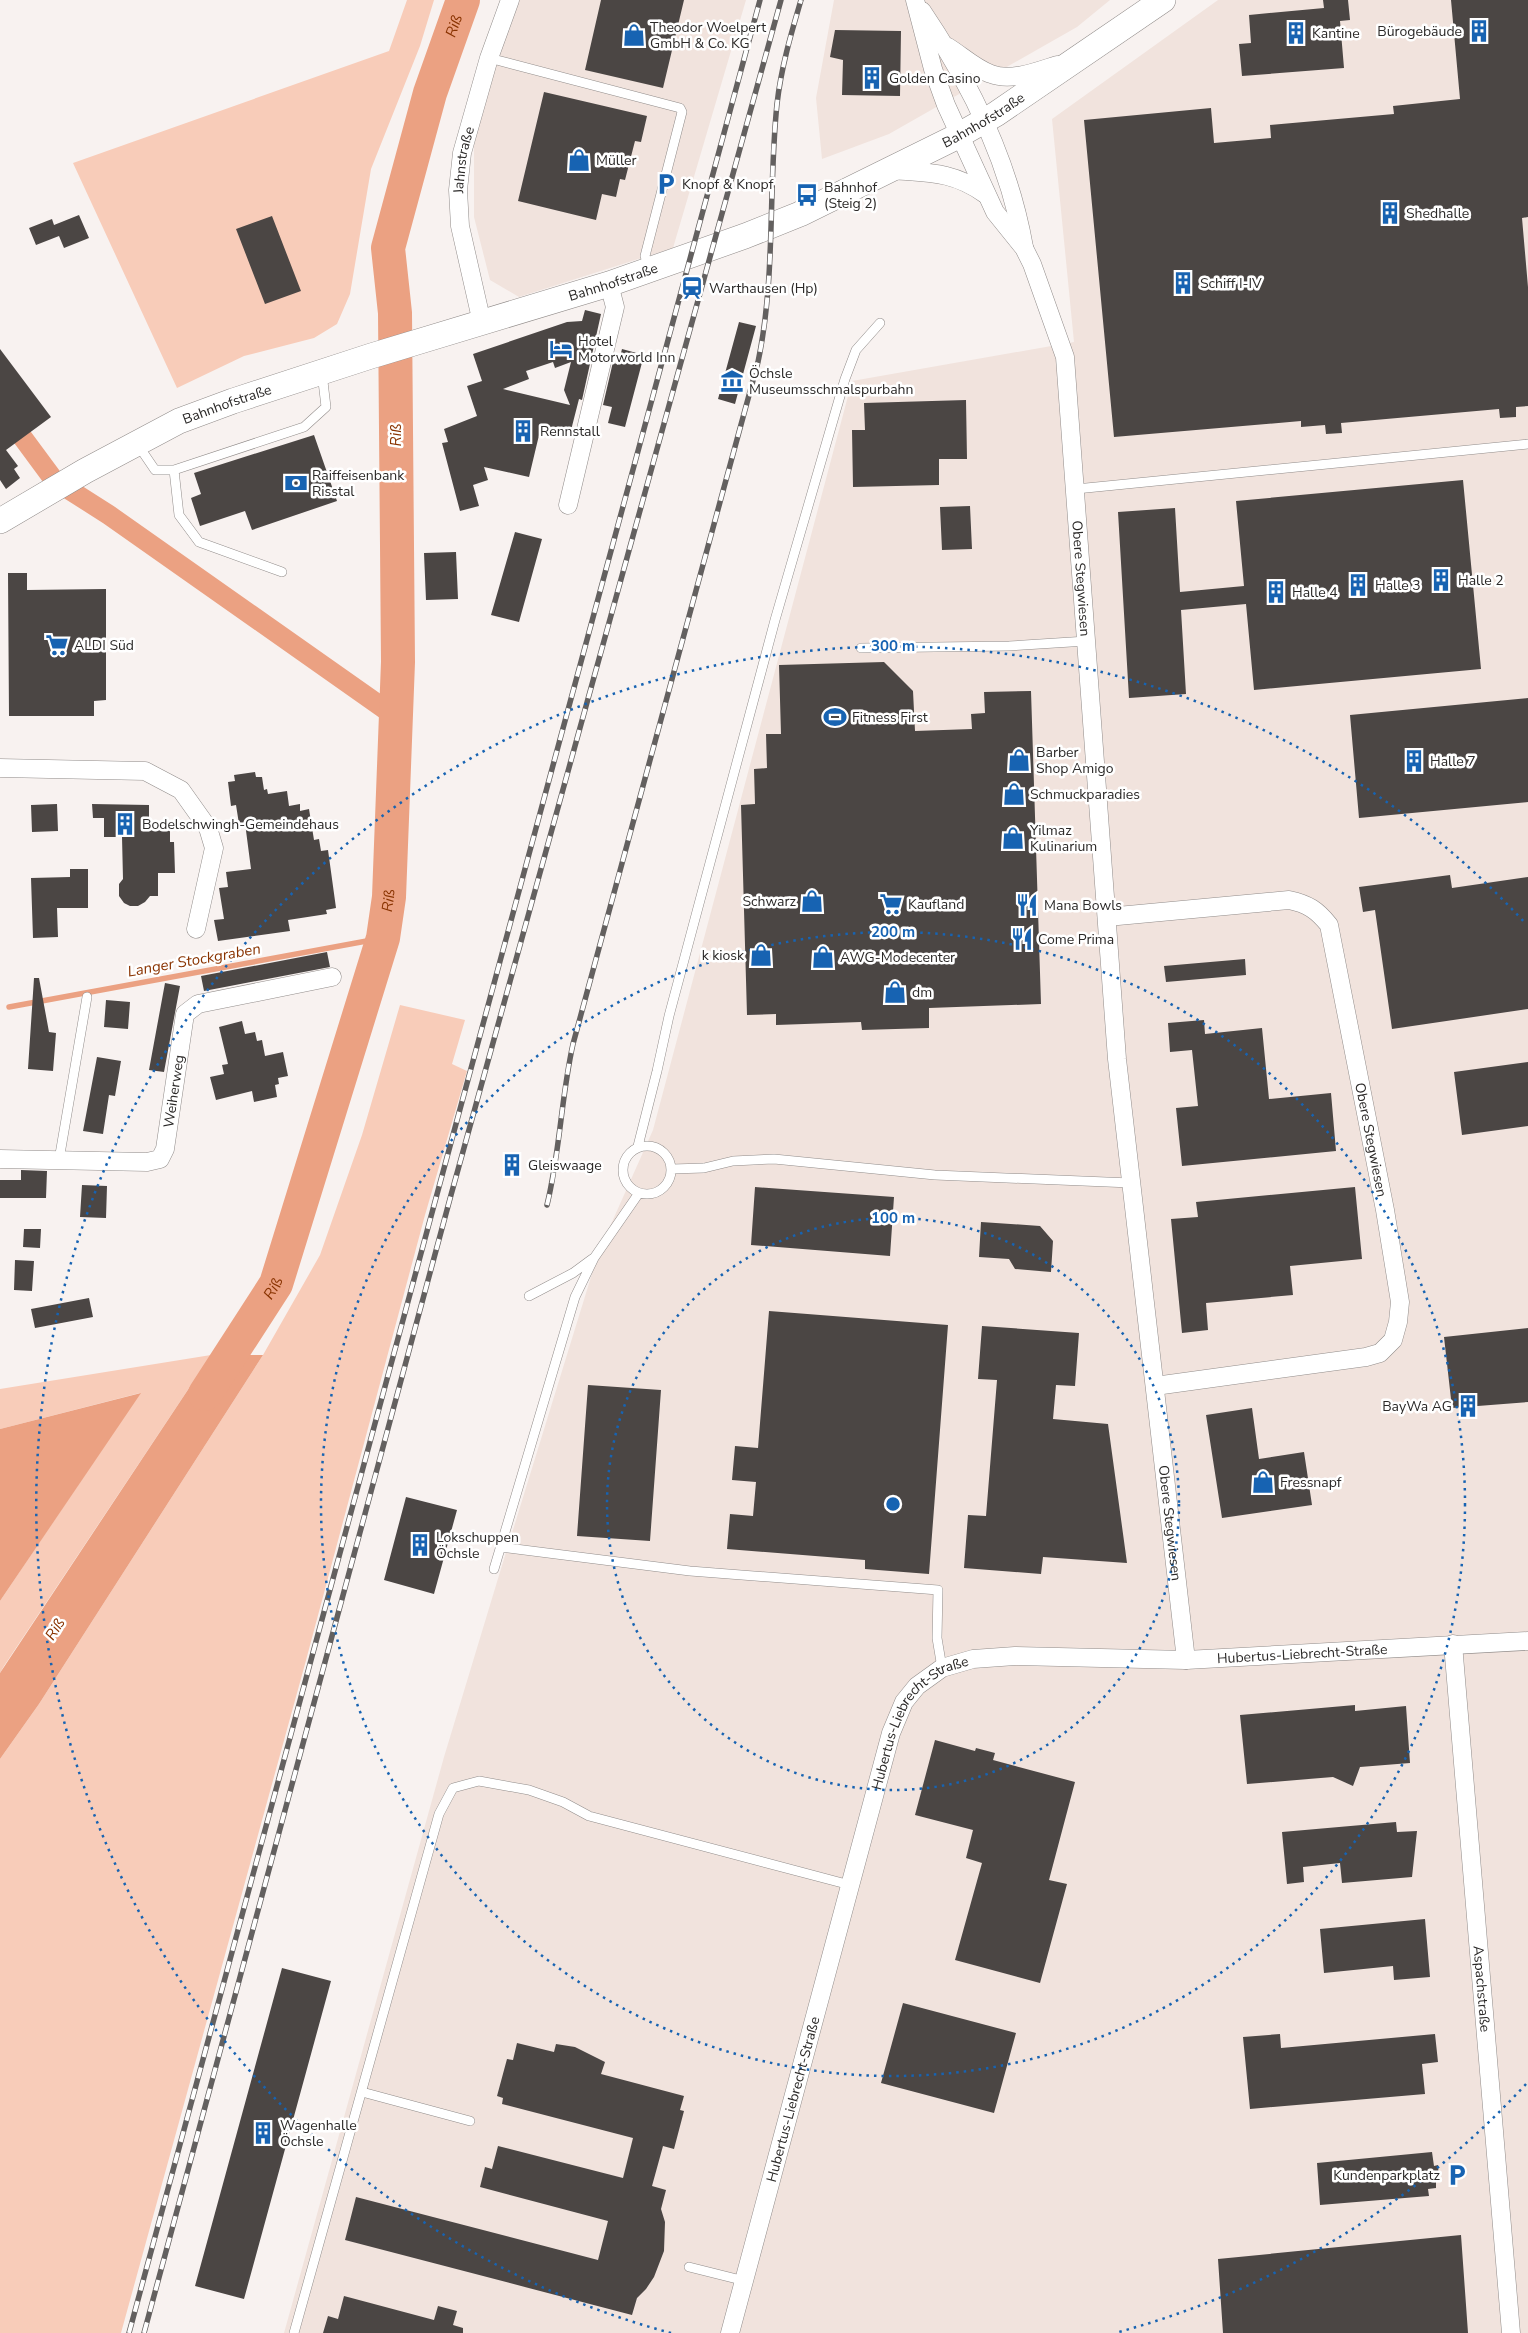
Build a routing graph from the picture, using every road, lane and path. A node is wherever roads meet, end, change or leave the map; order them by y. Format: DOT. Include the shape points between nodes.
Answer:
graph roads {
  1 [pos="510,0"];
  2 [pos="1163,0"];
  3 [pos="946,45"];
  4 [pos="1081,57"];
  5 [pos="490,58"];
  6 [pos="984,121"];
  7 [pos="960,135"];
  8 [pos="890,170"];
  9 [pos="988,196"];
  10 [pos="1024,248"];
  11 [pos="648,263"];
  12 [pos="610,284"];
  13 [pos="482,323"];
  14 [pos="880,323"];
  15 [pos="322,373"];
  16 [pos="136,442"];
  17 [pos="1528,444"];
  18 [pos="174,470"];
  19 [pos="1076,489"];
  20 [pos="36,501"];
  21 [pos="568,504"];
  22 [pos="0,521"];
  23 [pos="0,538"];
  24 [pos="282,572"];
  25 [pos="1087,641"];
  26 [pos="861,648"];
  27 [pos="0,768"];
  28 [pos="1107,917"];
  29 [pos="196,929"];
  30 [pos="332,978"];
  31 [pos="87,998"];
  32 [pos="638,1146"];
  33 [pos="0,1160"];
  34 [pos="59,1160"];
  35 [pos="672,1169"];
  36 [pos="1131,1183"];
  37 [pos="639,1193"];
  38 [pos="594,1258"];
  39 [pos="529,1296"];
  40 [pos="1155,1386"];
  41 [pos="500,1547"];
  42 [pos="494,1568"];
  43 [pos="1528,1641"];
  44 [pos="1453,1644"];
  45 [pos="1186,1660"];
  46 [pos="942,1668"];
  47 [pos="850,1885"];
  48 [pos="362,2092"];
  49 [pos="470,2121"];
  50 [pos="689,2267"];
  51 [pos="746,2281"];
  52 [pos="294,2333"];
  53 [pos="730,2333"];
  54 [pos="1511,2333"];
  1 -- 5 [label="street, Jahnstraße"];
  2 -- 4 [label="main road, Bahnhofstraße"];
  3 -- 4 [label="street" via="992,75 1014,76 1034,72"];
  3 -- 6 [label="street, Obere Stegwiesen"];
  3 -- 7 [label="street, Obere Stegwiesen" via="915,0 933,69"];
  4 -- 6 [label="main road, Bahnhofstraße"];
  5 -- 11 [label="lane" via="680,108 682,112"];
  5 -- 13 [label="street, Jahnstraße" via="462,153 458,190 460,226"];
  6 -- 7 [label="main road, Bahnhofstraße"];
  6 -- 10 [label="street, Obere Stegwiesen" via="1018,211"];
  7 -- 8 [label="main road, Bahnhofstraße"];
  7 -- 9 [label="street, Obere Stegwiesen"];
  8 -- 9 [label="street, Obere Stegwiesen" via="942,174 967,181"];
  8 -- 11 [label="main road, Bahnhofstraße" via="770,226"];
  9 -- 10 [label="street, Obere Stegwiesen" via="995,212"];
  10 -- 19 [label="street, Obere Stegwiesen" via="1066,357"];
  11 -- 12 [label="main road, Bahnhofstraße"];
  12 -- 13 [label="main road, Bahnhofstraße"];
  12 -- 21 [label="street" via="615,307"];
  13 -- 15 [label="main road, Bahnhofstraße"];
  14 -- 32 [label="lane" via="856,350 821,459 669,1016"];
  15 -- 16 [label="main road, Bahnhofstraße" via="179,421"];
  15 -- 18 [label="lane" via="326,407 304,426"];
  16 -- 18 [label="lane" via="155,470"];
  16 -- 20 [label="main road, Bahnhofstraße"];
  17 -- 19 [label="lane"];
  18 -- 24 [label="lane" via="179,515 199,542"];
  19 -- 25 [label="street, Obere Stegwiesen"];
  20 -- 22 [label="main road, Bahnhofstraße"];
  20 -- 23 [label="main road, Bahnhofstraße" via="24,517"];
  25 -- 26 [label="lane" via="1009,646"];
  25 -- 28 [label="street, Obere Stegwiesen"];
  27 -- 29 [label="street" via="145,771 181,790 208,828 214,848"];
  28 -- 36 [label="street, Obere Stegwiesen" via="1117,1059"];
  28 -- 40 [label="street, Obere Stegwiesen" via="1289,900 1305,903 1329,925 1400,1302 1393,1340 1380,1353"];
  30 -- 34 [label="street, Weiherweg" via="198,1004 185,1014 165,1149 160,1159 147,1162"];
  31 -- 34 [label="lane"];
  32 -- 35 [label="lane" via="654,1146 667,1154"];
  32 -- 37 [label="lane" via="628,1153 623,1164 623,1176"];
  33 -- 34 [label="street, Weiherweg"];
  35 -- 36 [label="lane" via="774,1159 935,1175"];
  35 -- 37 [label="lane" via="662,1189 651,1194"];
  36 -- 40 [label="street, Obere Stegwiesen"];
  37 -- 38 [label="lane"];
  38 -- 39 [label="lane"];
  38 -- 41 [label="lane" via="575,1297"];
  40 -- 45 [label="street, Obere Stegwiesen"];
  41 -- 42 [label="lane"];
  41 -- 46 [label="lane" via="690,1571 938,1590 936,1638"];
  43 -- 44 [label="street, Hubertus-Liebrecht-Straße"];
  44 -- 45 [label="street, Hubertus-Liebrecht-Straße"];
  44 -- 54 [label="street, Aspachstraße"];
  45 -- 46 [label="street, Hubertus-Liebrecht-Straße" via="1015,1656 973,1659"];
  46 -- 47 [label="street, Hubertus-Liebrecht-Straße" via="917,1686 904,1702 894,1725"];
  47 -- 48 [label="lane" via="589,1816 563,1802 529,1790 479,1781 453,1788 438,1814"];
  47 -- 51 [label="street, Hubertus-Liebrecht-Straße"];
  48 -- 49 [label="lane"];
  48 -- 52 [label="lane"];
  50 -- 51 [label="lane"];
  51 -- 53 [label="street, Hubertus-Liebrecht-Straße"];
}
